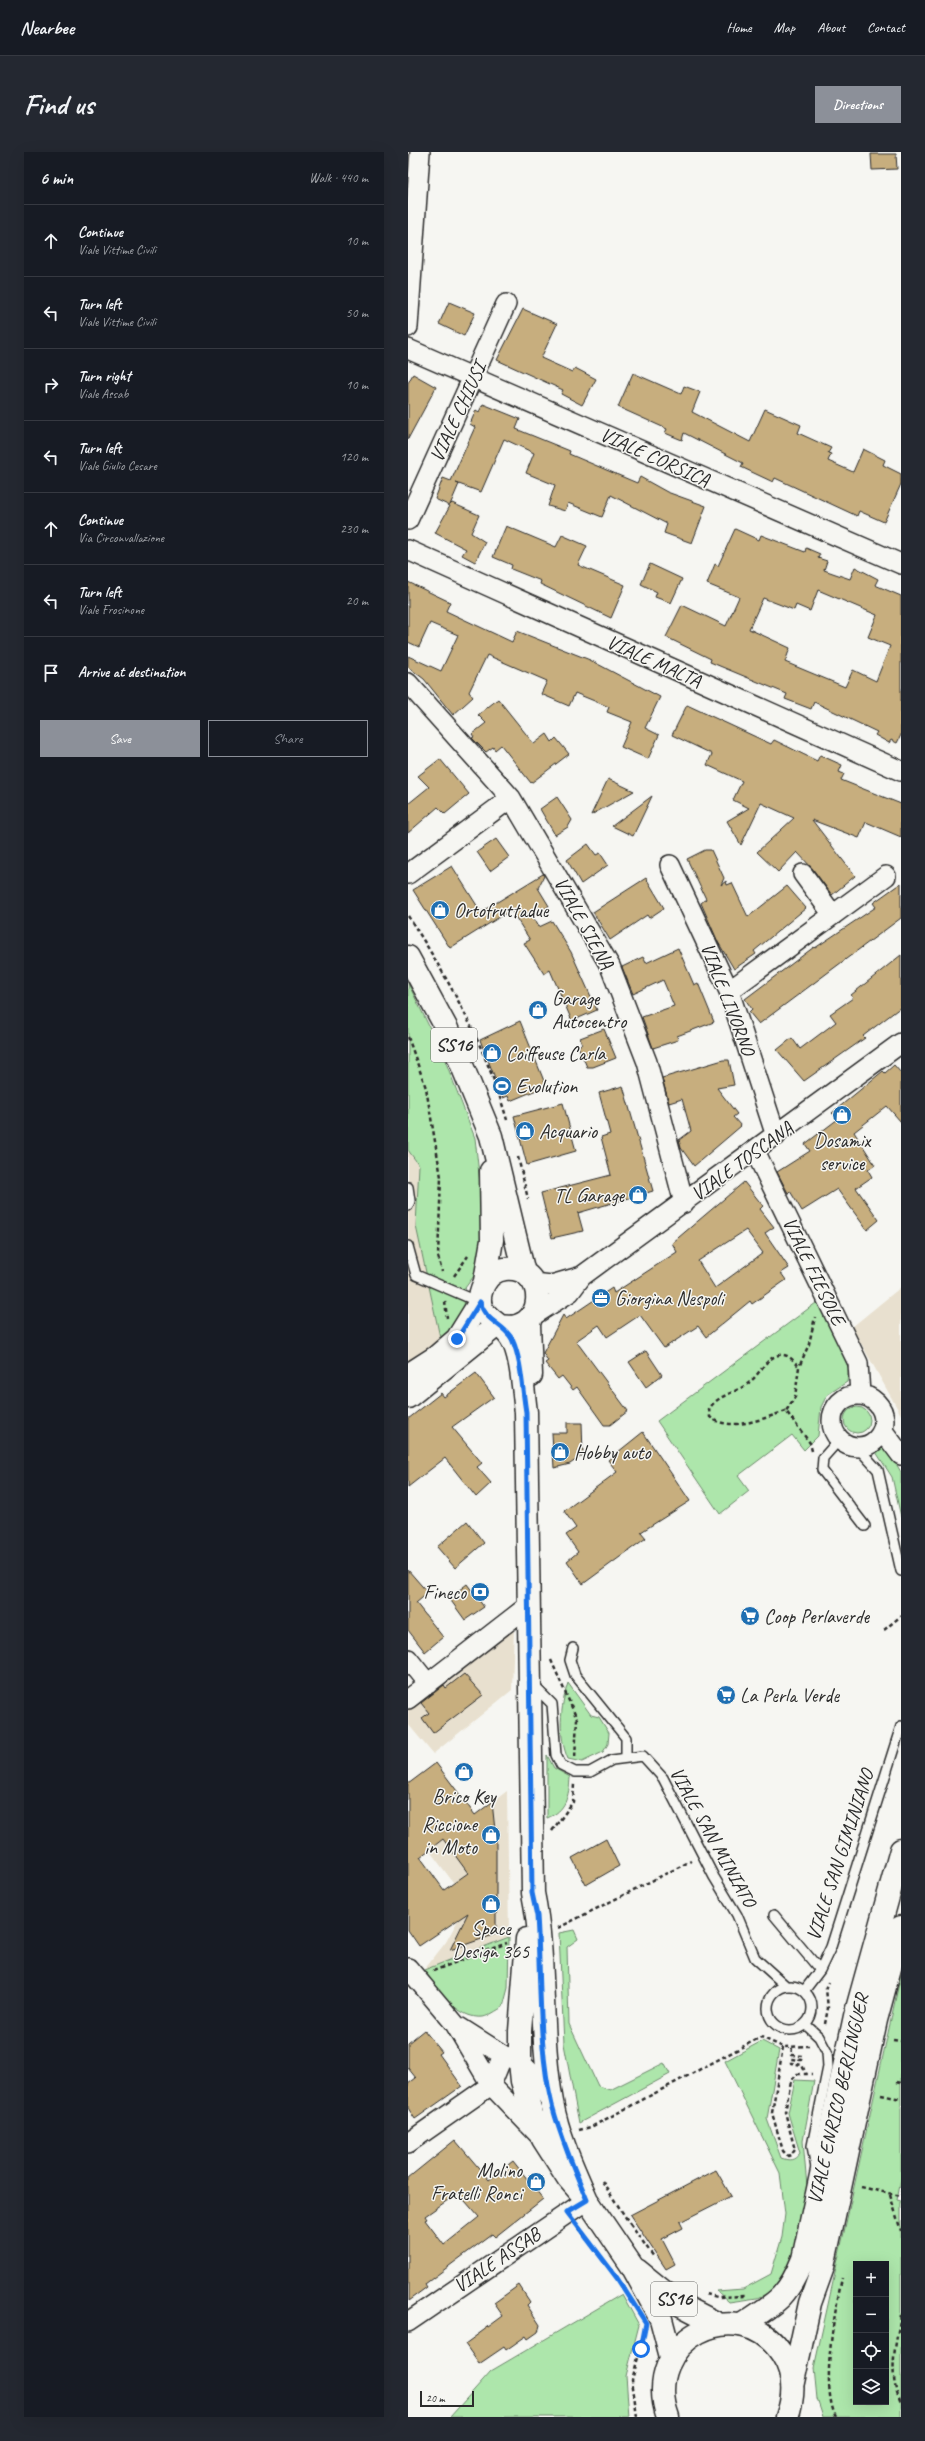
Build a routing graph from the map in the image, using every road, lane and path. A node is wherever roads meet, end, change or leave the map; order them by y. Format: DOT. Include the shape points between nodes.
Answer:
graph roads {
  1 [pos="420,152"];
  2 [pos="412,206"];
  3 [pos="506,304"];
  4 [pos="408,327"];
  5 [pos="408,349"];
  6 [pos="474,378"];
  7 [pos="408,520"];
  8 [pos="408,550"];
  9 [pos="901,564"];
  10 [pos="408,683"];
  11 [pos="901,771"];
  12 [pos="511,798"];
  13 [pos="670,865"];
  14 [pos="408,874"];
  15 [pos="803,874"];
  16 [pos="886,876"];
  17 [pos="833,915"];
  18 [pos="408,957"];
  19 [pos="729,991"];
  20 [pos="408,1037"];
  21 [pos="901,1043"];
  22 [pos="491,1136"];
  23 [pos="776,1136"];
  24 [pos="756,1151"];
  25 [pos="408,1187"];
  26 [pos="684,1203"];
  27 [pos="408,1206"];
  28 [pos="408,1246"];
  29 [pos="582,1276"];
  30 [pos="529,1278"];
  31 [pos="485,1281"];
  32 [pos="443,1287"];
  33 [pos="480,1302"];
  34 [pos="830,1304"];
  35 [pos="531,1317"];
  36 [pos="448,1323"];
  37 [pos="497,1325"];
  38 [pos="799,1367"];
  39 [pos="408,1375"];
  40 [pos="860,1394"];
  41 [pos="408,1397"];
  42 [pos="786,1411"];
  43 [pos="526,1412"];
  44 [pos="883,1431"];
  45 [pos="839,1440"];
  46 [pos="858,1448"];
  47 [pos="901,1455"];
  48 [pos="823,1458"];
  49 [pos="865,1526"];
  50 [pos="901,1571"];
  51 [pos="528,1606"];
  52 [pos="901,1616"];
  53 [pos="884,1630"];
  54 [pos="574,1648"];
  55 [pos="408,1659"];
  56 [pos="528,1680"];
  57 [pos="428,1684"];
  58 [pos="408,1699"];
  59 [pos="901,1726"];
  60 [pos="626,1756"];
  61 [pos="901,1850"];
  62 [pos="703,1855"];
  63 [pos="774,1915"];
  64 [pos="901,1927"];
  65 [pos="533,1940"];
  66 [pos="820,1970"];
  67 [pos="412,1973"];
  68 [pos="786,1986"];
  69 [pos="804,1991"];
  70 [pos="455,2024"];
  71 [pos="805,2024"];
  72 [pos="895,2032"];
  73 [pos="893,2040"];
  74 [pos="901,2041"];
  75 [pos="783,2047"];
  76 [pos="892,2047"];
  77 [pos="792,2048"];
  78 [pos="512,2058"];
  79 [pos="806,2074"];
  80 [pos="812,2074"];
  81 [pos="491,2085"];
  82 [pos="882,2088"];
  83 [pos="881,2095"];
  84 [pos="901,2099"];
  85 [pos="552,2103"];
  86 [pos="879,2103"];
  87 [pos="543,2139"];
  88 [pos="408,2143"];
  89 [pos="862,2179"];
  90 [pos="819,2184"];
  91 [pos="861,2187"];
  92 [pos="859,2194"];
  93 [pos="890,2195"];
  94 [pos="901,2196"];
  95 [pos="587,2200"];
  96 [pos="567,2212"];
  97 [pos="901,2232"];
  98 [pos="613,2237"];
  99 [pos="590,2242"];
  100 [pos="657,2261"];
  101 [pos="632,2266"];
  102 [pos="842,2277"];
  103 [pos="702,2293"];
  104 [pos="751,2294"];
  105 [pos="901,2315"];
  106 [pos="408,2322"];
  107 [pos="731,2325"];
  108 [pos="645,2329"];
  109 [pos="671,2357"];
  110 [pos="901,2402"];
  111 [pos="793,2405"];
  112 [pos="636,2417"];
  113 [pos="668,2417"];
  114 [pos="836,2417"];
  1 -- 2 [label="street"];
  2 -- 4 [label="street"];
  3 -- 6 [label="street, VIALE CHIUSI"];
  5 -- 6 [label="street, VIALE CORSICA"];
  6 -- 7 [label="street, VIALE CHIUSI"];
  6 -- 9 [label="street, VIALE CORSICA"];
  8 -- 11 [label="street, VIALE MALTA"];
  10 -- 12 [label="street, VIALE SIENA"];
  12 -- 14 [label="street"];
  12 -- 26 [label="street, VIALE SIENA" via="610,966 647,1062"];
  13 -- 19 [label="street, VIALE LIVORNO"];
  15 -- 17 [label="street"];
  16 -- 17 [label="street"];
  17 -- 19 [label="street"];
  18 -- 22 [label="main road, SS16" via="447,1029"];
  19 -- 23 [label="street, VIALE LIVORNO"];
  20 -- 32 [label="path" via="426,1088 441,1177 438,1256 439,1266 446,1279"];
  21 -- 23 [label="street, VIALE TOSCANA"];
  22 -- 30 [label="main road, SS16"];
  22 -- 31 [label="main road, SS16" via="492,1240"];
  23 -- 24 [label="street, VIALE TOSCANA"];
  24 -- 26 [label="street, VIALE TOSCANA"];
  24 -- 34 [label="street, VIALE FIESOLE"];
  25 -- 27 [label="lane"];
  26 -- 29 [label="street, VIALE TOSCANA"];
  28 -- 32 [label="lane" via="416,1275"];
  29 -- 30 [label="street, VIALE TOSCANA" via="551,1285"];
  29 -- 35 [label="street, VIALE TOSCANA" via="570,1292"];
  30 -- 31 [label="main road" via="517,1270 503,1269"];
  30 -- 35 [label="main road, SS16" via="538,1297"];
  31 -- 33 [label="main road, SS16" via="480,1291"];
  32 -- 33 [label="lane"];
  32 -- 36 [label="path"];
  33 -- 37 [label="main road, SS16" via="486,1316"];
  33 -- 39 [label="main road" via="457,1339 436,1357"];
  34 -- 38 [label="path" via="816,1311 810,1344"];
  34 -- 40 [label="street, VIALE FIESOLE" via="858,1363"];
  35 -- 37 [label="main road" via="512,1327"];
  35 -- 43 [label="main road, SS16" via="531,1379"];
  37 -- 41 [label="main road"];
  37 -- 43 [label="main road, SS16" via="511,1338 517,1355"];
  38 -- 42 [label="path" via="795,1397"];
  38 -- 42 [label="path" via="786,1355 775,1356 752,1380 714,1401 709,1409 710,1417 726,1425 754,1421"];
  40 -- 44 [label="street" via="868,1396 881,1407 885,1423"];
  40 -- 45 [label="street" via="843,1399 832,1414 834,1432"];
  42 -- 48 [label="path" via="810,1443 812,1452"];
  43 -- 51 [label="main road, SS16"];
  44 -- 46 [label="street" via="873,1443"];
  44 -- 47 [label="street"];
  45 -- 46 [label="street"];
  45 -- 48 [label="lane"];
  46 -- 50 [label="lane" via="878,1470"];
  48 -- 49 [label="lane" via="822,1470"];
  51 -- 56 [label="main road, SS16"];
  51 -- 57 [label="street"];
  52 -- 53 [label="path"];
  54 -- 60 [label="lane" via="570,1660 575,1675 626,1738"];
  55 -- 57 [label="street"];
  56 -- 60 [label="lane, VIALE SAN MINIATO" via="552,1704 556,1754 561,1765 575,1772 590,1772 612,1760"];
  56 -- 65 [label="main road, SS16" via="532,1893 528,1915"];
  57 -- 58 [label="street"];
  59 -- 66 [label="lane, VIALE SAN GIMINIANO" via="831,1947"];
  60 -- 62 [label="lane, VIALE SAN MINIATO" via="643,1756 663,1778"];
  61 -- 90 [label="main road, VIALE ENRICO BERLINGUER" via="855,2016"];
  62 -- 65 [label="path"];
  62 -- 68 [label="lane, VIALE SAN MINIATO" via="737,1915 756,1958"];
  63 -- 66 [label="lane"];
  64 -- 111 [label="main road, VIALE ENRICO BERLINGUER" via="876,2020 823,2267 810,2303"];
  65 -- 67 [label="path" via="514,1940"];
  65 -- 78 [label="main road, SS16" via="520,2031"];
  65 -- 85 [label="main road, SS16"];
  66 -- 69 [label="lane, VIALE SAN GIMINIANO"];
  67 -- 70 [label="street"];
  68 -- 69 [label="lane"];
  68 -- 71 [label="lane" via="772,1995 768,2008 769,2015 772,2021 784,2029 792,2030"];
  69 -- 71 [label="lane" via="811,2004 811,2011"];
  70 -- 78 [label="street"];
  70 -- 81 [label="street"];
  71 -- 90 [label="lane" via="819,2037 827,2052 828,2067 812,2146"];
  72 -- 73 [label="path"];
  73 -- 74 [label="path"];
  73 -- 76 [label="path"];
  75 -- 79 [label="path" via="772,2113 783,2151 788,2156 795,2150 785,2112 791,2081 796,2074"];
  77 -- 79 [label="path" via="791,2055 802,2056 801,2060 791,2059 791,2063 802,2065"];
  78 -- 81 [label="street"];
  78 -- 85 [label="street" via="535,2077"];
  78 -- 87 [label="main road, SS16"];
  79 -- 80 [label="path"];
  81 -- 87 [label="street"];
  81 -- 88 [label="street"];
  82 -- 83 [label="path"];
  83 -- 84 [label="path"];
  83 -- 86 [label="path"];
  85 -- 95 [label="main road, SS16" via="567,2154"];
  87 -- 95 [label="main road, SS16" via="568,2178"];
  89 -- 91 [label="path"];
  90 -- 107 [label="main road, VIALE ENRICO BERLINGUER" via="803,2259 793,2284 779,2300"];
  91 -- 92 [label="path"];
  91 -- 93 [label="path"];
  93 -- 94 [label="path"];
  93 -- 97 [label="path"];
  95 -- 96 [label="street, VIALE ASSAB"];
  95 -- 98 [label="main road, SS16"];
  96 -- 99 [label="path"];
  96 -- 106 [label="street, VIALE ASSAB"];
  98 -- 100 [label="path" via="630,2224"];
  98 -- 101 [label="main road, SS16"];
  101 -- 107 [label="main road, SS16" via="665,2290 679,2304"];
  101 -- 109 [label="main road, SS16" via="661,2319"];
  102 -- 114 [label="path" via="830,2363 830,2388"];
  103 -- 104 [label="path" via="717,2297 745,2297"];
  105 -- 110 [label="path" via="893,2359"];
  107 -- 109 [label="main road, SS16" via="701,2330 683,2341"];
  107 -- 111 [label="main road, SS16" via="760,2333 776,2345 787,2362"];
  108 -- 112 [label="path" via="632,2380"];
  109 -- 113 [label="main road, SS16" via="663,2376 662,2396"];
}
